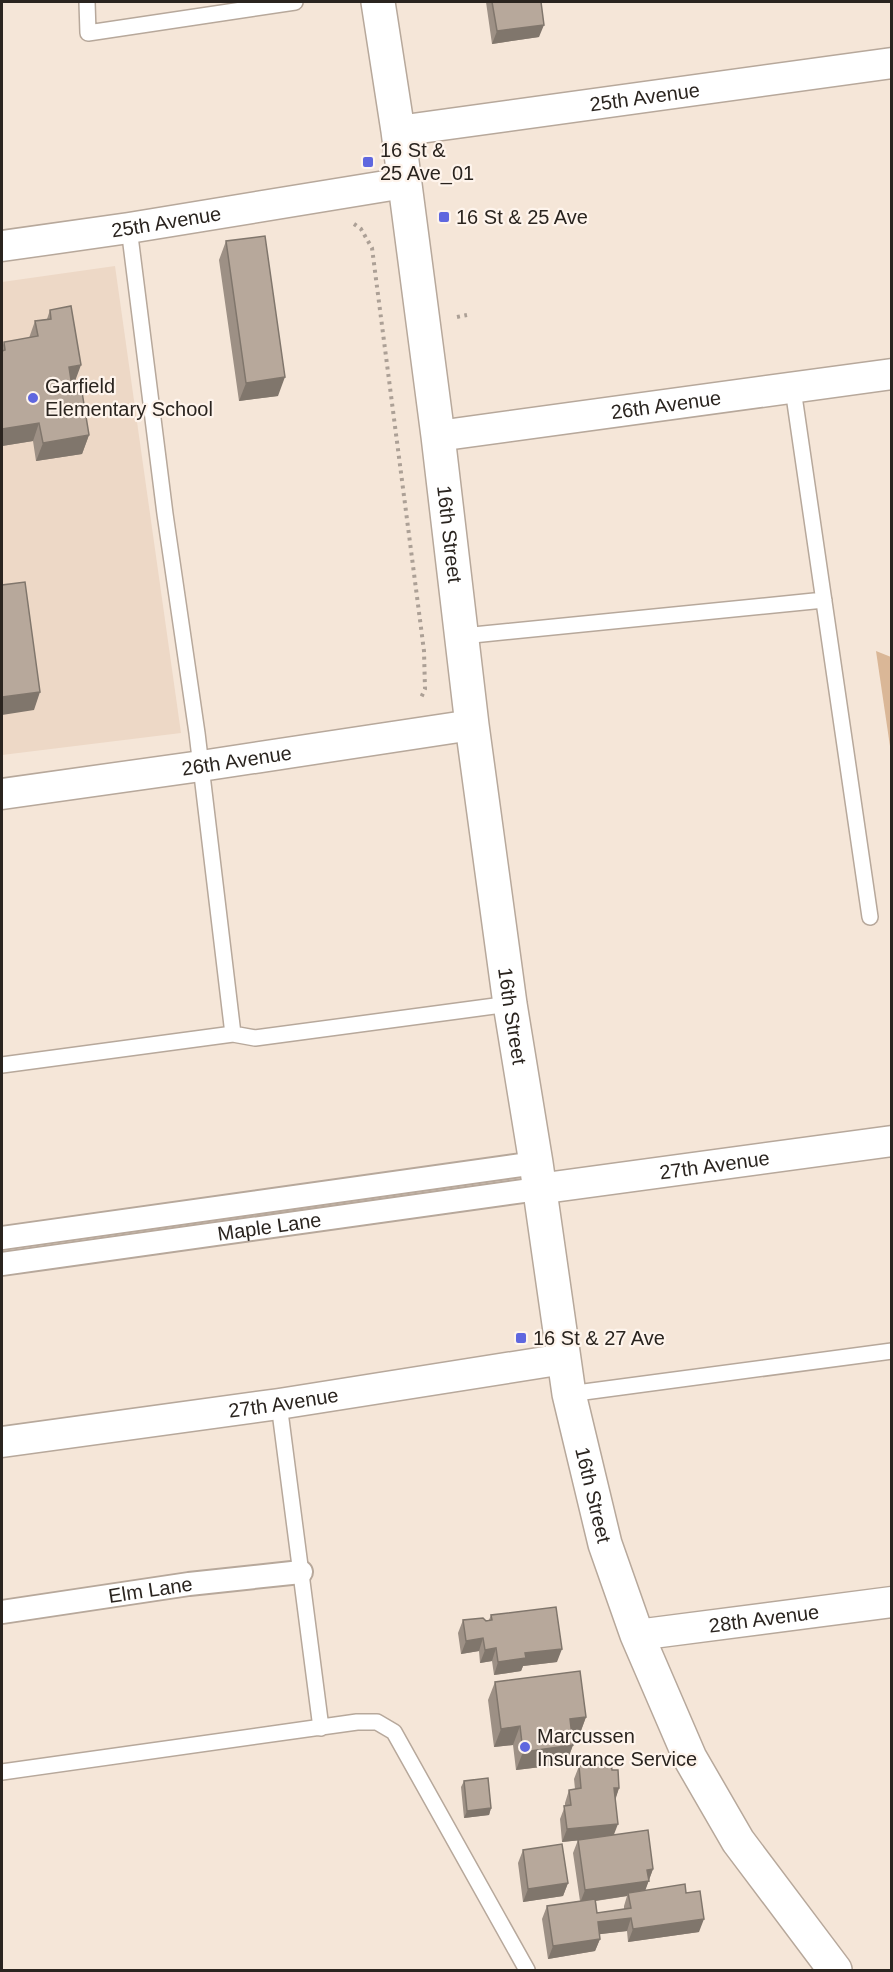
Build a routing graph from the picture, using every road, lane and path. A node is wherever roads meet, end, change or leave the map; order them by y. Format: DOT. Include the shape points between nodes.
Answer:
graph roads {
  1 [pos="87,2"];
  2 [pos="295,2"];
  3 [pos="378,2"];
  4 [pos="891,63"];
  5 [pos="398,131"];
  6 [pos="404,183"];
  7 [pos="351,222"];
  8 [pos="129,228"];
  9 [pos="2,246"];
  10 [pos="891,374"];
  11 [pos="793,389"];
  12 [pos="438,436"];
  13 [pos="824,600"];
  14 [pos="463,636"];
  15 [pos="410,701"];
  16 [pos="472,726"];
  17 [pos="201,766"];
  18 [pos="2,794"];
  19 [pos="870,917"];
  20 [pos="510,1004"];
  21 [pos="232,1034"];
  22 [pos="2,1065"];
  23 [pos="891,1141"];
  24 [pos="537,1176"];
  25 [pos="2,1238"];
  26 [pos="2,1264"];
  27 [pos="891,1351"];
  28 [pos="564,1359"];
  29 [pos="569,1394"];
  30 [pos="279,1404"];
  31 [pos="2,1442"];
  32 [pos="301,1572"];
  33 [pos="891,1602"];
  34 [pos="2,1612"];
  35 [pos="637,1635"];
  36 [pos="321,1728"];
  37 [pos="2,1772"];
  38 [pos="527,1971"];
  39 [pos="835,1971"];
  1 -- 2 [label="lane" via="88,33"];
  3 -- 5 [label="street, 16th Street"];
  4 -- 5 [label="street, 25th Avenue"];
  5 -- 6 [label="street, 16th Street"];
  6 -- 8 [label="street, 25th Avenue"];
  6 -- 12 [label="street, 16th Street"];
  7 -- 15 [label="path" via="372,248 424,651 422,700"];
  8 -- 9 [label="street, 25th Avenue"];
  8 -- 17 [label="lane"];
  10 -- 11 [label="street, 26th Avenue"];
  11 -- 12 [label="street, 26th Avenue"];
  11 -- 13 [label="lane"];
  12 -- 14 [label="street, 16th Street"];
  13 -- 14 [label="lane"];
  13 -- 19 [label="lane"];
  14 -- 16 [label="street, 16th Street"];
  16 -- 17 [label="street, 26th Avenue"];
  16 -- 20 [label="street, 16th Street"];
  17 -- 18 [label="street, 26th Avenue"];
  17 -- 21 [label="lane"];
  20 -- 21 [label="lane" via="255,1038"];
  20 -- 24 [label="street, 16th Street"];
  21 -- 22 [label="lane"];
  23 -- 24 [label="street, 27th Avenue"];
  24 -- 25 [label="street, Maple Lane"];
  24 -- 26 [label="street, Maple Lane"];
  24 -- 28 [label="street, 16th Street"];
  27 -- 29 [label="lane"];
  28 -- 29 [label="street, 16th Street"];
  28 -- 30 [label="street, 27th Avenue"];
  29 -- 35 [label="street, 16th Street" via="604,1544"];
  30 -- 31 [label="street, 27th Avenue"];
  30 -- 32 [label="lane"];
  32 -- 34 [label="street, Elm Lane"];
  32 -- 36 [label="lane"];
  33 -- 35 [label="street, 28th Avenue"];
  35 -- 39 [label="street, 16th Street" via="690,1758 738,1841"];
  36 -- 37 [label="lane"];
  36 -- 38 [label="lane" via="377,1722 394,1732"];
}
